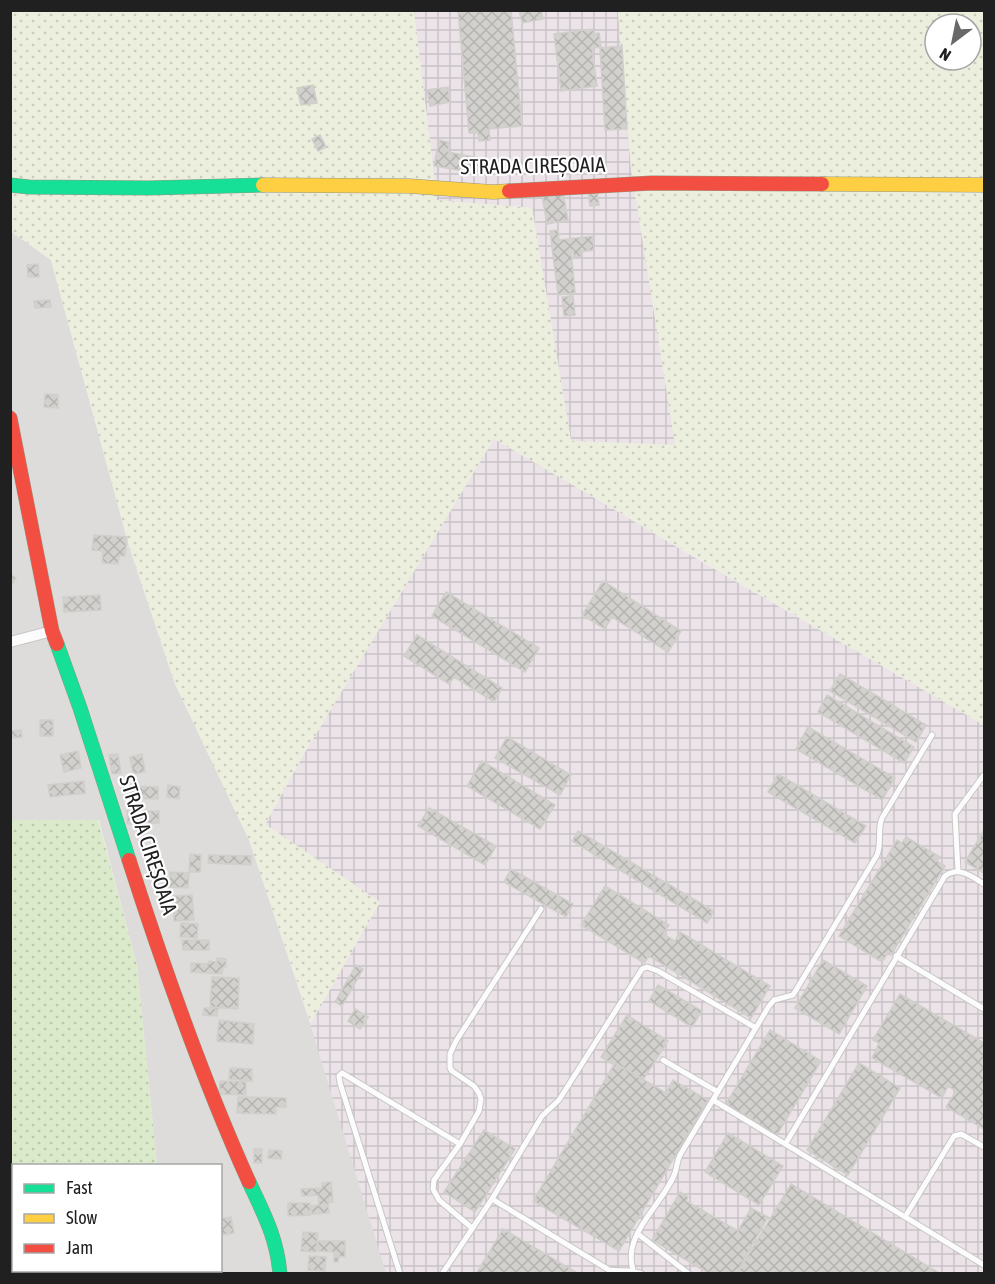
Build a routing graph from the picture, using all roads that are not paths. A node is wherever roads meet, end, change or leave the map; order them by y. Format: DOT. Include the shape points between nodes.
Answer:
graph roads {
  1 [pos="10,185"];
  2 [pos="984,185"];
  3 [pos="10,418"];
  4 [pos="52,631"];
  5 [pos="10,642"];
  6 [pos="932,735"];
  7 [pos="984,775"];
  8 [pos="958,871"];
  9 [pos="984,884"];
  10 [pos="540,909"];
  11 [pos="896,956"];
  12 [pos="984,1009"];
  13 [pos="756,1028"];
  14 [pos="663,1060"];
  15 [pos="718,1092"];
  16 [pos="713,1100"];
  17 [pos="786,1143"];
  18 [pos="460,1144"];
  19 [pos="984,1147"];
  20 [pos="492,1199"];
  21 [pos="904,1217"];
  22 [pos="472,1228"];
  23 [pos="638,1234"];
  24 [pos="984,1265"];
  25 [pos="633,1270"];
  26 [pos="622,1273"];
  27 [pos="280,1274"];
  28 [pos="400,1274"];
  29 [pos="442,1274"];
  30 [pos="642,1274"];
  31 [pos="689,1274"];
  1 -- 2 [label="street, STRADA CIREȘOAIA" via="149,188 296,184 494,192 652,183"];
  3 -- 4 [label="street, STRADA CIREȘOAIA"];
  4 -- 5 [label="street"];
  4 -- 27 [label="street, STRADA CIREȘOAIA" via="193,1047 221,1120 271,1229"];
  6 -- 13 [label="lane" via="882,818 879,848 865,875 793,995 774,1000"];
  7 -- 8 [label="lane" via="955,814"];
  8 -- 9 [label="lane"];
  8 -- 11 [label="lane" via="945,876"];
  10 -- 18 [label="lane" via="450,1054 452,1071 474,1086 481,1099 479,1111"];
  11 -- 12 [label="lane"];
  11 -- 17 [label="lane"];
  13 -- 15 [label="lane"];
  13 -- 20 [label="lane" via="658,971 642,969 559,1100 542,1116"];
  14 -- 15 [label="lane"];
  15 -- 16 [label="lane"];
  16 -- 17 [label="lane"];
  16 -- 23 [label="lane"];
  17 -- 21 [label="lane"];
  18 -- 22 [label="lane" via="434,1180 433,1190 438,1200"];
  18 -- 28 [label="lane" via="342,1072 340,1083"];
  19 -- 21 [label="lane" via="961,1134 954,1136"];
  20 -- 22 [label="lane"];
  20 -- 26 [label="lane" via="609,1270"];
  21 -- 24 [label="lane"];
  22 -- 29 [label="lane"];
  23 -- 25 [label="lane" via="631,1257"];
  23 -- 31 [label="lane"];
  25 -- 26 [label="lane"];
  25 -- 30 [label="lane"];
}
